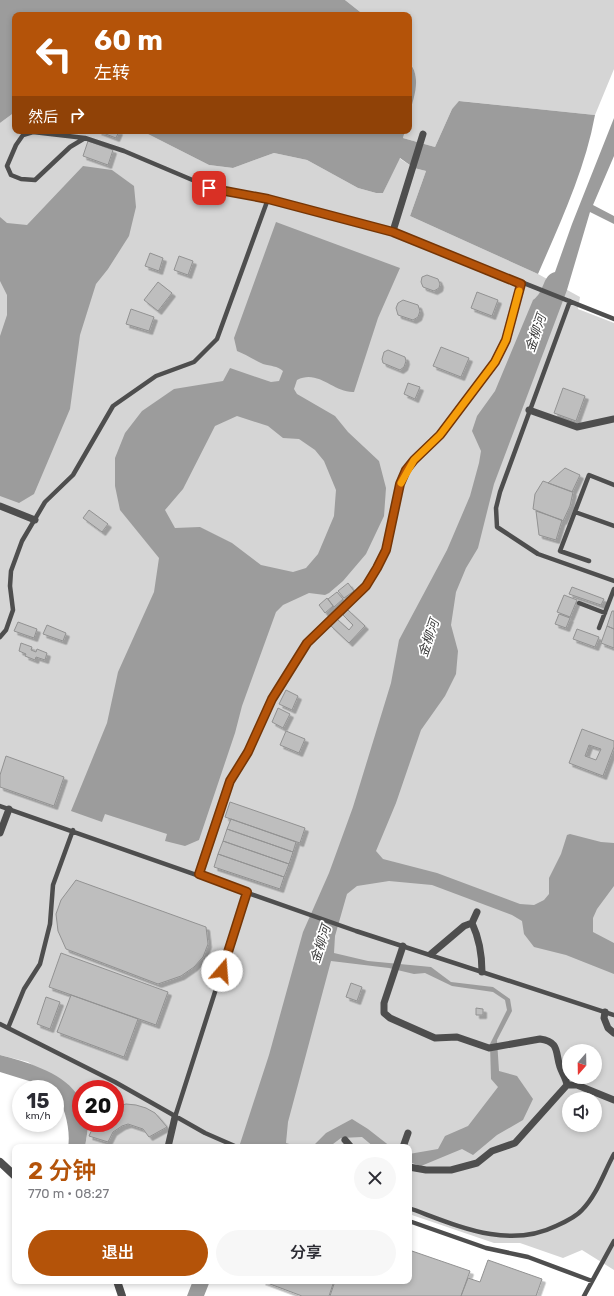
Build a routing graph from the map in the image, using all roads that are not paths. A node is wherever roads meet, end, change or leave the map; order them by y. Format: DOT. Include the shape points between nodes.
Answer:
graph roads {
  1 [pos="26,134"];
  2 [pos="50,134"];
  3 [pos="423,134"];
  4 [pos="85,138"];
  5 [pos="268,199"];
  6 [pos="393,232"];
  7 [pos="521,284"];
  8 [pos="568,301"];
  9 [pos="614,319"];
  10 [pos="529,410"];
  11 [pos="614,419"];
  12 [pos="614,485"];
  13 [pos="0,506"];
  14 [pos="575,512"];
  15 [pos="35,520"];
  16 [pos="614,526"];
  17 [pos="560,551"];
  18 [pos="557,560"];
  19 [pos="589,561"];
  20 [pos="614,581"];
  21 [pos="614,588"];
  22 [pos="579,603"];
  23 [pos="605,613"];
  24 [pos="599,628"];
  25 [pos="0,637"];
  26 [pos="0,806"];
  27 [pos="9,809"];
  28 [pos="73,830"];
  29 [pos="0,833"];
  30 [pos="199,874"];
  31 [pos="247,892"];
  32 [pos="477,912"];
  33 [pos="472,923"];
  34 [pos="403,946"];
  35 [pos="431,954"];
  36 [pos="482,972"];
  37 [pos="606,1012"];
  38 [pos="614,1015"];
  39 [pos="0,1024"];
  40 [pos="8,1028"];
  41 [pos="614,1033"];
  42 [pos="567,1085"];
  43 [pos="614,1100"];
  44 [pos="175,1117"];
  45 [pos="408,1133"];
  46 [pos="345,1140"];
  47 [pos="169,1144"];
  48 [pos="229,1144"];
  49 [pos="348,1144"];
  50 [pos="404,1144"];
  51 [pos="614,1154"];
  52 [pos="0,1162"];
  53 [pos="412,1168"];
  54 [pos="12,1173"];
  55 [pos="412,1209"];
  56 [pos="412,1222"];
  57 [pos="614,1241"];
  58 [pos="592,1281"];
  59 [pos="118,1284"];
  60 [pos="122,1296"];
  61 [pos="584,1296"];
  1 -- 4 [label="lane" via="16,145 7,166 11,175 21,179 35,180 70,147"];
  2 -- 4 [label="lane"];
  3 -- 6 [label="street"];
  4 -- 5 [label="lane" via="124,151 209,188"];
  5 -- 6 [label="lane"];
  5 -- 15 [label="lane" via="217,339 194,362 156,376 113,406 73,475 45,502"];
  6 -- 7 [label="lane"];
  7 -- 8 [label="lane"];
  7 -- 30 [label="lane" via="506,340 495,362 440,435 406,470 400,484 386,550 377,568 366,586 307,643 272,699 248,752 230,781"];
  8 -- 9 [label="lane"];
  8 -- 10 [label="lane"];
  10 -- 11 [label="street" via="576,427"];
  10 -- 18 [label="lane" via="500,492 495,518 497,527 528,549"];
  12 -- 14 [label="lane" via="589,475"];
  13 -- 15 [label="street"];
  14 -- 16 [label="lane"];
  14 -- 17 [label="lane"];
  15 -- 25 [label="lane" via="22,541 11,571 13,610 6,630"];
  17 -- 18 [label="lane"];
  17 -- 19 [label="lane"];
  18 -- 20 [label="lane"];
  21 -- 23 [label="lane"];
  22 -- 23 [label="lane"];
  23 -- 24 [label="lane"];
  26 -- 27 [label="lane"];
  27 -- 28 [label="lane"];
  27 -- 29 [label="street"];
  28 -- 30 [label="lane"];
  28 -- 40 [label="lane" via="53,885 50,924 40,964 24,989"];
  30 -- 31 [label="lane"];
  31 -- 34 [label="lane"];
  31 -- 44 [label="lane"];
  32 -- 33 [label="street"];
  33 -- 35 [label="street" via="464,926"];
  33 -- 36 [label="street" via="480,947"];
  34 -- 35 [label="lane"];
  34 -- 42 [label="street" via="384,1003 384,1013 435,1038 458,1037 489,1048 540,1039 552,1043 556,1048"];
  35 -- 36 [label="lane"];
  36 -- 37 [label="lane"];
  37 -- 38 [label="lane"];
  37 -- 41 [label="street" via="604,1018 608,1028"];
  39 -- 40 [label="lane"];
  40 -- 44 [label="lane" via="115,1082"];
  42 -- 43 [label="street" via="577,1085"];
  42 -- 53 [label="street" via="515,1144 492,1152 477,1163 451,1170"];
  44 -- 47 [label="street"];
  44 -- 48 [label="lane"];
  45 -- 50 [label="street"];
  46 -- 49 [label="street"];
  51 -- 55 [label="lane" via="582,1210 545,1232 526,1236 490,1234 470,1230"];
  52 -- 54 [label="street"];
  56 -- 58 [label="lane" via="486,1248 528,1257"];
  57 -- 58 [label="lane"];
  58 -- 61 [label="lane"];
  59 -- 60 [label="street"];
}
